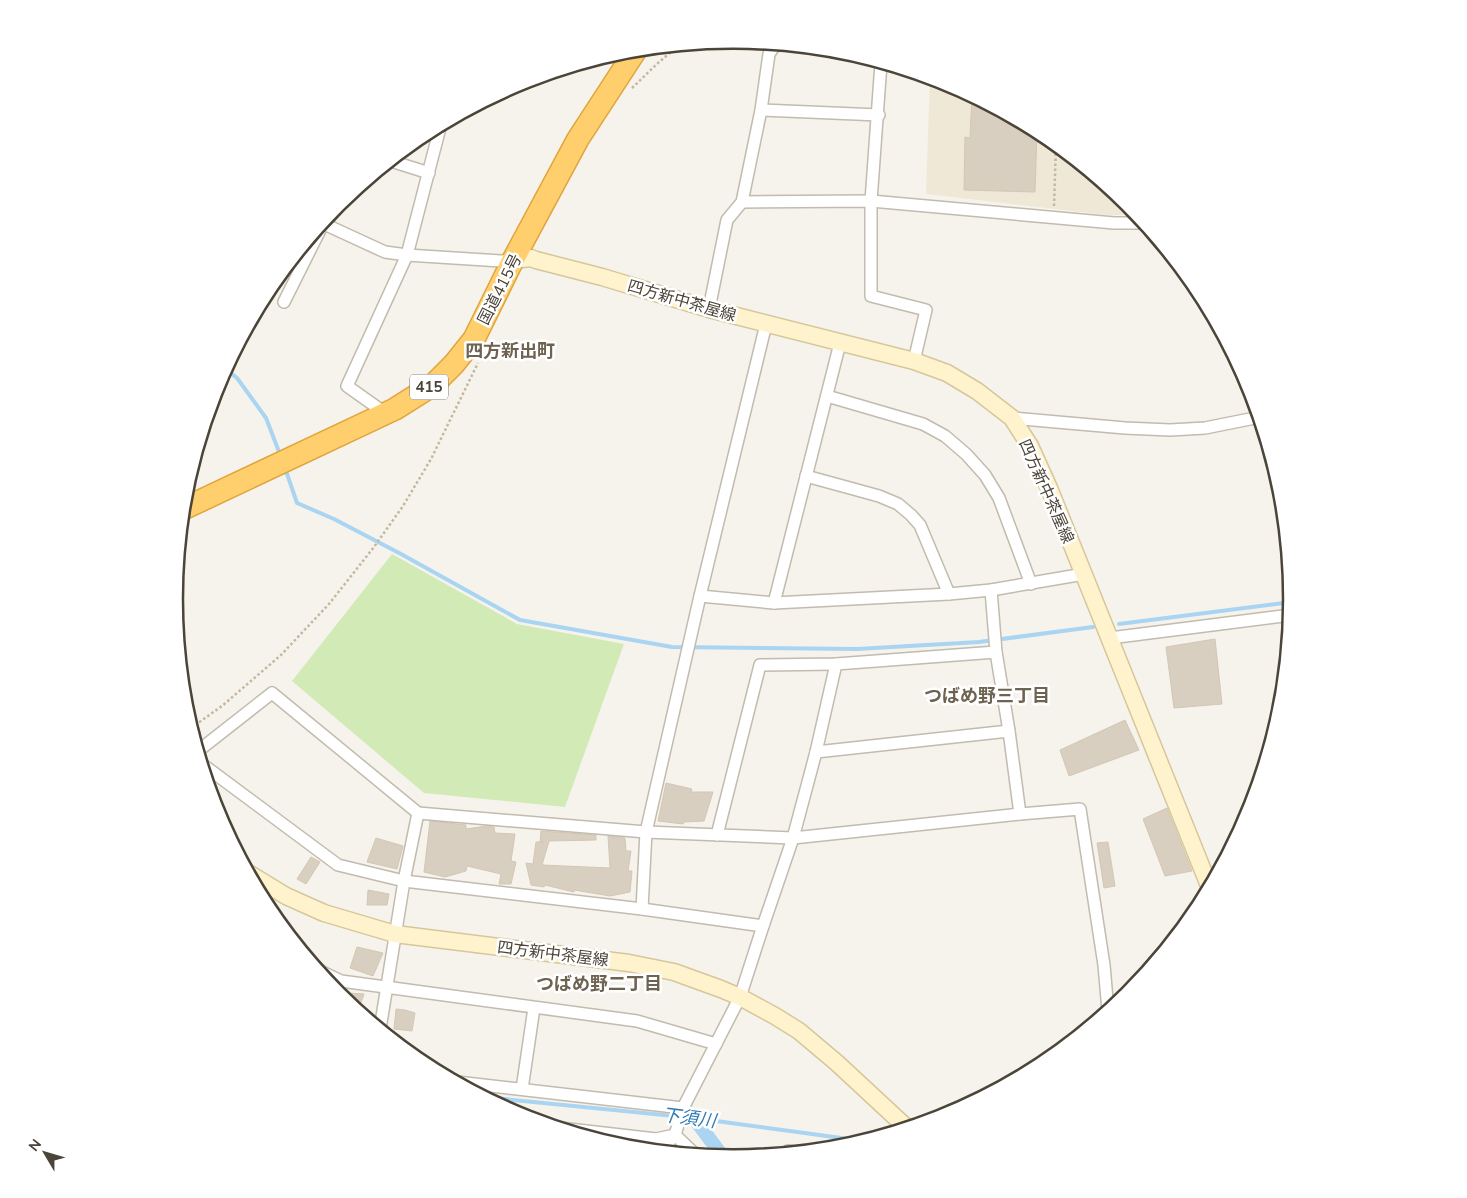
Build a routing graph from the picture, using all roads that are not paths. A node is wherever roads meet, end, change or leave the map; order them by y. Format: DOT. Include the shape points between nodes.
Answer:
graph roads {
  1 [pos="772,50"];
  2 [pos="631,58"];
  3 [pos="882,69"];
  4 [pos="762,110"];
  5 [pos="879,115"];
  6 [pos="438,134"];
  7 [pos="397,163"];
  8 [pos="429,173"];
  9 [pos="871,201"];
  10 [pos="742,202"];
  11 [pos="1135,223"];
  12 [pos="329,227"];
  13 [pos="312,245"];
  14 [pos="407,255"];
  15 [pos="513,260"];
  16 [pos="284,302"];
  17 [pos="709,309"];
  18 [pos="766,324"];
  19 [pos="840,343"];
  20 [pos="914,361"];
  21 [pos="827,396"];
  22 [pos="385,413"];
  23 [pos="1012,418"];
  24 [pos="1254,418"];
  25 [pos="806,476"];
  26 [pos="192,505"];
  27 [pos="1084,574"];
  28 [pos="1031,584"];
  29 [pos="991,590"];
  30 [pos="949,594"];
  31 [pos="700,596"];
  32 [pos="774,602"];
  33 [pos="1284,616"];
  34 [pos="1110,638"];
  35 [pos="996,652"];
  36 [pos="836,664"];
  37 [pos="1009,731"];
  38 [pos="204,747"];
  39 [pos="816,752"];
  40 [pos="210,770"];
  41 [pos="418,813"];
  42 [pos="1020,814"];
  43 [pos="646,832"];
  44 [pos="717,835"];
  45 [pos="793,838"];
  46 [pos="1207,880"];
  47 [pos="261,881"];
  48 [pos="404,881"];
  49 [pos="642,909"];
  50 [pos="763,926"];
  51 [pos="395,934"];
  52 [pos="335,978"];
  53 [pos="386,988"];
  54 [pos="740,996"];
  55 [pos="1107,1003"];
  56 [pos="534,1008"];
  57 [pos="381,1021"];
  58 [pos="716,1044"];
  59 [pos="473,1084"];
  60 [pos="522,1090"];
  61 [pos="683,1108"];
  62 [pos="901,1123"];
  63 [pos="596,1132"];
  64 [pos="675,1135"];
  65 [pos="666,1145"];
  66 [pos="688,1147"];
  1 -- 4 [label="street"];
  2 -- 15 [label="highway, 国道415号 / 415" via="578,139"];
  3 -- 5 [label="street"];
  4 -- 5 [label="street"];
  4 -- 10 [label="street"];
  5 -- 9 [label="street"];
  6 -- 8 [label="street"];
  7 -- 8 [label="street"];
  8 -- 14 [label="street"];
  9 -- 10 [label="street"];
  9 -- 11 [label="street"];
  9 -- 20 [label="street" via="871,296 926,310"];
  10 -- 17 [label="street" via="727,220"];
  12 -- 14 [label="street" via="385,252"];
  13 -- 16 [label="street"];
  14 -- 15 [label="street"];
  14 -- 22 [label="street" via="347,386"];
  15 -- 17 [label="main road, 四方新中茶屋線" via="531,258"];
  15 -- 22 [label="highway, 国道415号 / 415" via="474,339 454,364 433,385"];
  17 -- 18 [label="main road, 四方新中茶屋線"];
  18 -- 19 [label="main road, 四方新中茶屋線"];
  18 -- 31 [label="street"];
  19 -- 20 [label="main road, 四方新中茶屋線"];
  19 -- 21 [label="street"];
  20 -- 23 [label="main road, 四方新中茶屋線" via="970,387"];
  21 -- 25 [label="street"];
  21 -- 28 [label="street" via="923,424 966,454 985,475 999,498"];
  22 -- 26 [label="highway, 国道415号 / 415"];
  23 -- 24 [label="street" via="1170,430 1205,428"];
  23 -- 27 [label="main road, 四方新中茶屋線" via="1030,446"];
  25 -- 30 [label="street" via="898,504 920,525"];
  25 -- 32 [label="street"];
  27 -- 28 [label="street"];
  27 -- 34 [label="main road, 四方新中茶屋線"];
  28 -- 29 [label="street"];
  29 -- 30 [label="street"];
  29 -- 35 [label="street"];
  30 -- 32 [label="street"];
  31 -- 32 [label="street"];
  31 -- 43 [label="street"];
  33 -- 34 [label="street"];
  34 -- 46 [label="main road, 四方新中茶屋線"];
  35 -- 36 [label="street"];
  35 -- 37 [label="street"];
  36 -- 39 [label="street"];
  36 -- 44 [label="street" via="760,665"];
  37 -- 39 [label="street"];
  37 -- 42 [label="street"];
  38 -- 41 [label="street" via="272,693"];
  39 -- 45 [label="street"];
  40 -- 48 [label="street" via="338,865"];
  41 -- 43 [label="street"];
  41 -- 48 [label="street"];
  42 -- 45 [label="street"];
  42 -- 55 [label="street" via="1080,809"];
  43 -- 44 [label="street"];
  43 -- 49 [label="street"];
  44 -- 45 [label="street"];
  45 -- 50 [label="street"];
  47 -- 51 [label="main road, 四方新中茶屋線" via="324,913"];
  48 -- 49 [label="street"];
  48 -- 51 [label="street"];
  49 -- 50 [label="street"];
  50 -- 54 [label="street"];
  51 -- 53 [label="street"];
  51 -- 54 [label="main road, 四方新中茶屋線" via="629,963 674,972"];
  52 -- 53 [label="street"];
  53 -- 56 [label="street"];
  53 -- 57 [label="street"];
  54 -- 58 [label="street"];
  54 -- 62 [label="main road, 四方新中茶屋線" via="799,1031"];
  56 -- 58 [label="street" via="637,1021"];
  56 -- 60 [label="street"];
  58 -- 61 [label="street"];
  59 -- 60 [label="street"];
  60 -- 61 [label="street"];
  61 -- 64 [label="street"];
  63 -- 64 [label="street" via="656,1139"];
  64 -- 65 [label="street"];
  64 -- 66 [label="street"];
}
